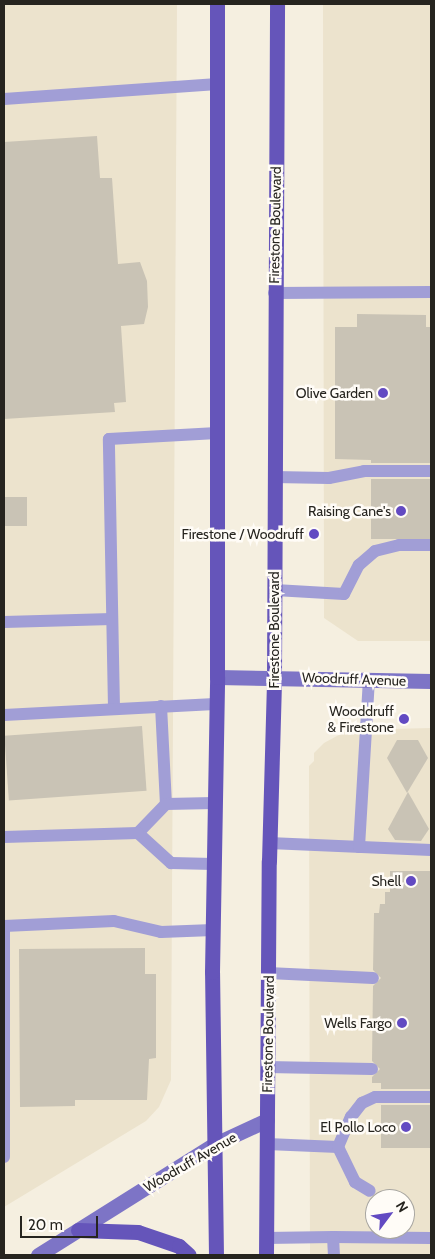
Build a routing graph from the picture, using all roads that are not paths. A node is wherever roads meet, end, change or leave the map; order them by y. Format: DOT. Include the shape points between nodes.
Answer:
graph roads {
  1 [pos="217,4"];
  2 [pos="277,4"];
  3 [pos="217,84"];
  4 [pos="4,99"];
  5 [pos="431,292"];
  6 [pos="274,293"];
  7 [pos="217,433"];
  8 [pos="431,471"];
  9 [pos="274,477"];
  10 [pos="431,545"];
  11 [pos="275,590"];
  12 [pos="112,620"];
  13 [pos="4,622"];
  14 [pos="217,677"];
  15 [pos="274,677"];
  16 [pos="369,681"];
  17 [pos="431,681"];
  18 [pos="215,704"];
  19 [pos="161,706"];
  20 [pos="114,708"];
  21 [pos="4,715"];
  22 [pos="214,803"];
  23 [pos="166,804"];
  24 [pos="138,833"];
  25 [pos="4,837"];
  26 [pos="269,843"];
  27 [pos="359,847"];
  28 [pos="431,850"];
  29 [pos="213,864"];
  30 [pos="213,930"];
  31 [pos="268,973"];
  32 [pos="373,978"];
  33 [pos="267,1067"];
  34 [pos="372,1069"];
  35 [pos="431,1096"];
  36 [pos="267,1120"];
  37 [pos="215,1144"];
  38 [pos="267,1144"];
  39 [pos="338,1147"];
  40 [pos="4,1157"];
  41 [pos="367,1189"];
  42 [pos="78,1230"];
  43 [pos="333,1237"];
  44 [pos="266,1238"];
  45 [pos="431,1238"];
  46 [pos="38,1255"];
  47 [pos="188,1255"];
  48 [pos="216,1255"];
  49 [pos="266,1255"];
  50 [pos="334,1255"];
  1 -- 3 [label="main road"];
  2 -- 6 [label="main road, Firestone Boulevard"];
  3 -- 4 [label="lane"];
  3 -- 7 [label="main road"];
  5 -- 6 [label="lane"];
  6 -- 9 [label="main road, Firestone Boulevard"];
  7 -- 12 [label="lane" via="109,440"];
  7 -- 14 [label="main road"];
  8 -- 9 [label="lane" via="364,471 329,478"];
  9 -- 11 [label="main road, Firestone Boulevard"];
  10 -- 11 [label="lane" via="399,544 375,551 359,565 344,594"];
  11 -- 15 [label="main road, Firestone Boulevard"];
  12 -- 13 [label="lane"];
  12 -- 20 [label="lane"];
  14 -- 15 [label="main road, Woodruff Avenue"];
  14 -- 18 [label="main road"];
  15 -- 16 [label="main road, Woodruff Avenue"];
  15 -- 26 [label="main road, Firestone Boulevard"];
  16 -- 17 [label="main road, Woodruff Avenue"];
  16 -- 27 [label="lane"];
  18 -- 19 [label="lane"];
  18 -- 22 [label="main road"];
  19 -- 20 [label="lane"];
  19 -- 23 [label="lane"];
  20 -- 21 [label="lane"];
  22 -- 23 [label="lane"];
  22 -- 29 [label="main road"];
  23 -- 24 [label="lane"];
  24 -- 25 [label="lane"];
  24 -- 29 [label="lane" via="171,863"];
  26 -- 27 [label="lane"];
  26 -- 31 [label="main road, Firestone Boulevard"];
  27 -- 28 [label="lane"];
  29 -- 30 [label="main road"];
  30 -- 37 [label="main road"];
  30 -- 40 [label="lane" via="161,932 114,921 4,926"];
  31 -- 32 [label="lane"];
  31 -- 33 [label="main road, Firestone Boulevard"];
  33 -- 34 [label="lane"];
  33 -- 36 [label="main road, Firestone Boulevard"];
  35 -- 39 [label="lane" via="375,1097 362,1103 351,1117"];
  36 -- 37 [label="main road, Woodruff Avenue"];
  36 -- 38 [label="main road, Firestone Boulevard"];
  37 -- 42 [label="main road, Woodruff Avenue"];
  37 -- 48 [label="main road"];
  38 -- 39 [label="lane"];
  38 -- 44 [label="main road, Firestone Boulevard"];
  39 -- 41 [label="lane" via="355,1182"];
  42 -- 46 [label="main road, Woodruff Avenue"];
  42 -- 47 [label="main road" via="138,1232 179,1246"];
  43 -- 44 [label="lane"];
  43 -- 45 [label="lane"];
  43 -- 50 [label="lane"];
  44 -- 49 [label="main road, Firestone Boulevard"];
}
